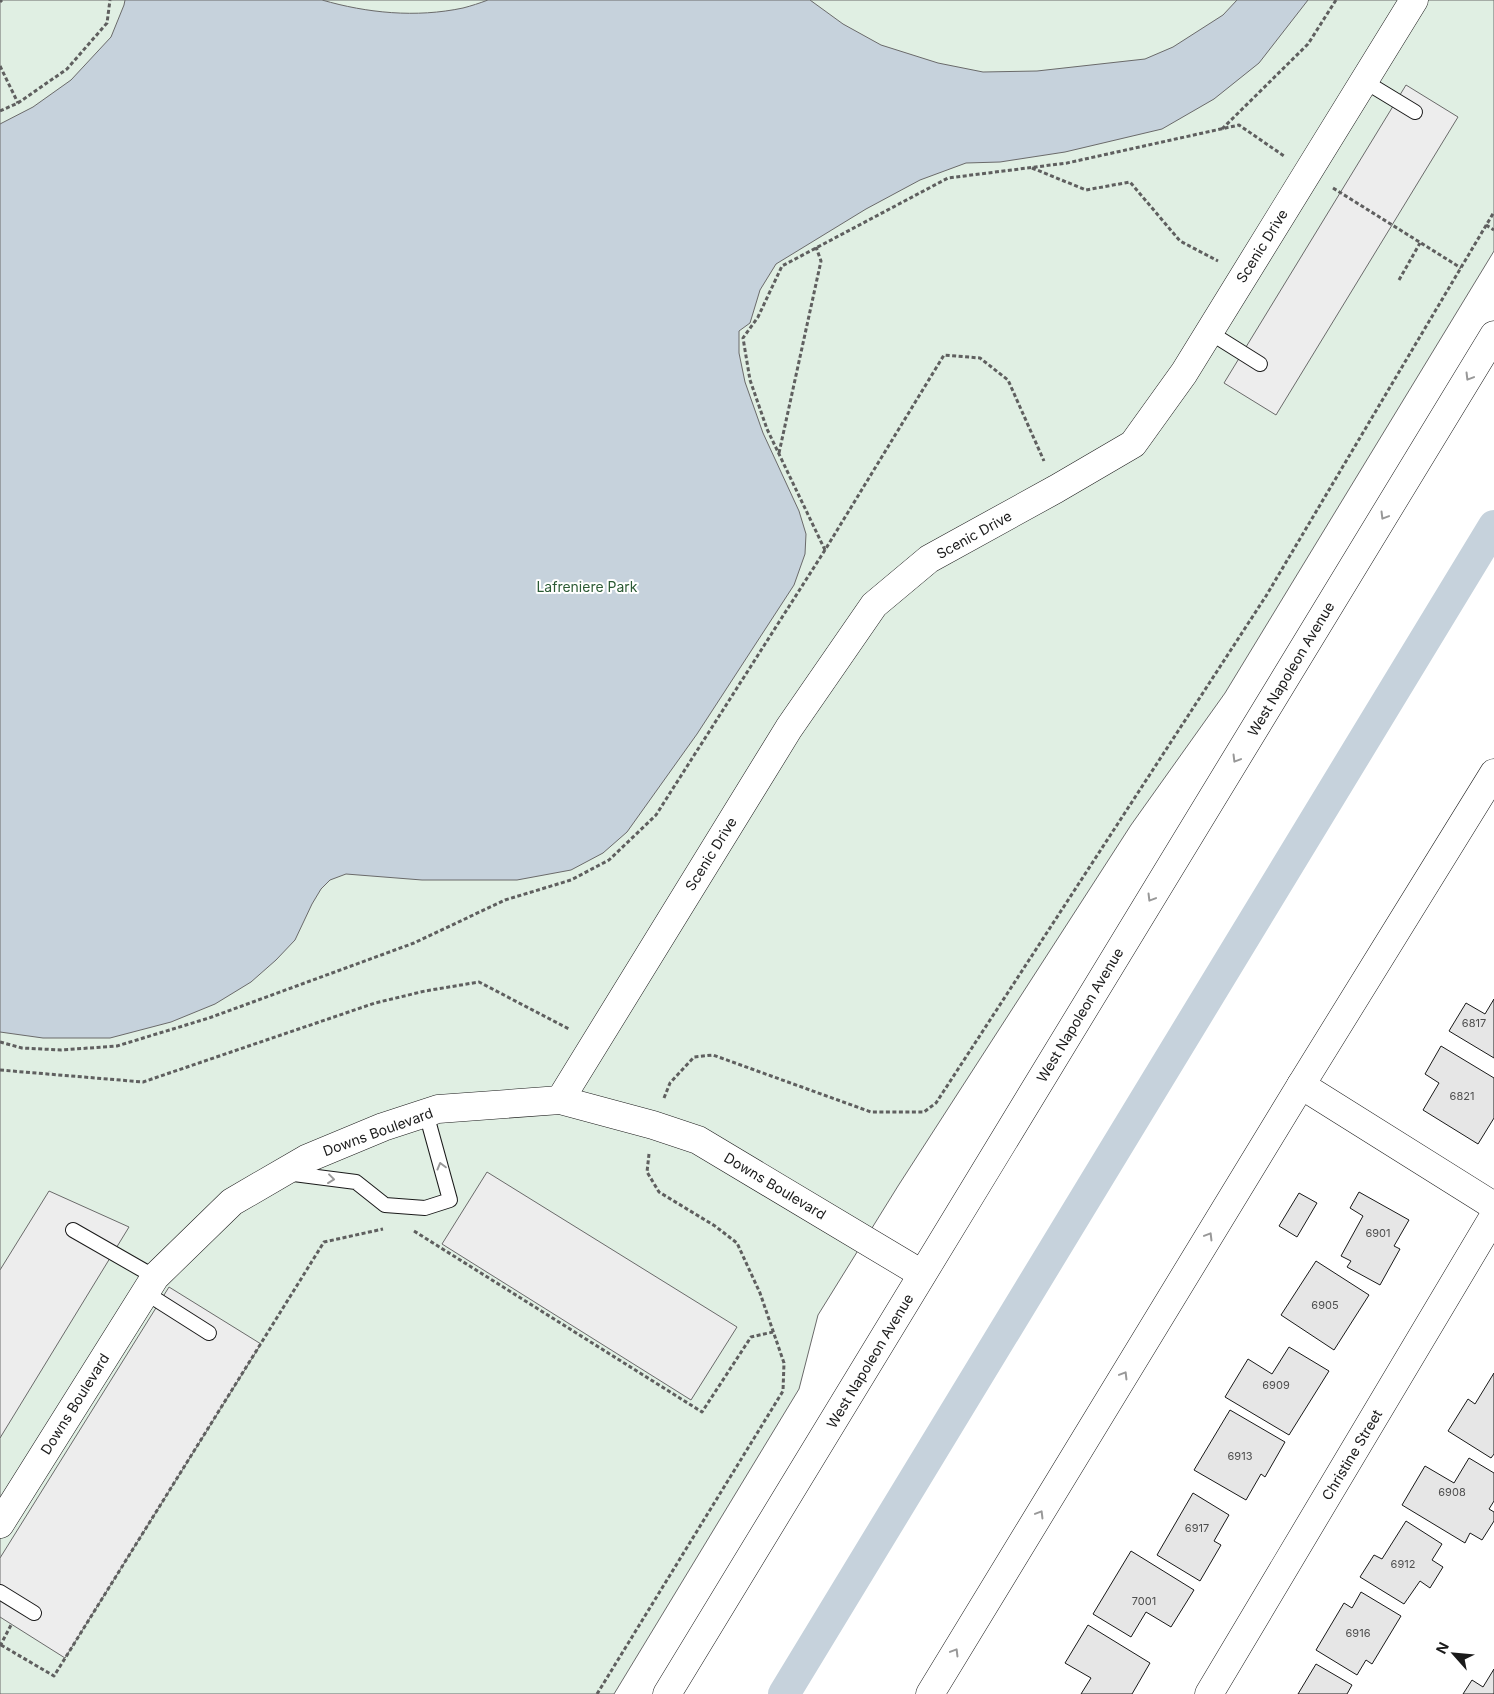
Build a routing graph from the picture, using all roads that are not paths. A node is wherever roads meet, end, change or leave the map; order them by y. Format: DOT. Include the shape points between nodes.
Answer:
graph roads {
  1 [pos="1414,0"];
  2 [pos="1364,81"];
  3 [pos="1415,112"];
  4 [pos="1210,332"];
  5 [pos="1494,336"];
  6 [pos="1260,364"];
  7 [pos="1494,772"];
  8 [pos="1301,1084"];
  9 [pos="560,1100"];
  10 [pos="426,1113"];
  11 [pos="283,1173"];
  12 [pos="1494,1206"];
  13 [pos="1494,1216"];
  14 [pos="73,1230"];
  15 [pos="922,1274"];
  16 [pos="150,1285"];
  17 [pos="209,1333"];
  18 [pos="0,1524"];
  19 [pos="0,1592"];
  20 [pos="34,1613"];
  21 [pos="667,1694"];
  22 [pos="930,1694"];
  23 [pos="1210,1694"];
  1 -- 2 [label="street, Scenic Drive"];
  2 -- 3 [label="lane"];
  2 -- 4 [label="street, Scenic Drive"];
  4 -- 6 [label="lane"];
  4 -- 9 [label="street, Scenic Drive" via="1133,444 929,559 874,605 789,728"];
  5 -- 15 [label="street, West Napoleon Avenue, one-way"];
  7 -- 8 [label="street"];
  8 -- 12 [label="street"];
  22 -- 8 [label="street, one-way"];
  9 -- 10 [label="street, Downs Boulevard" via="438,1109"];
  9 -- 15 [label="street, Downs Boulevard" via="698,1140"];
  10 -- 11 [label="street, Downs Boulevard" via="306,1159"];
  11 -- 10 [label="lane, one-way" via="356,1182 385,1205 425,1208 450,1200"];
  11 -- 16 [label="street, Downs Boulevard" via="232,1202"];
  13 -- 23 [label="street, Christine Street"];
  14 -- 16 [label="lane"];
  15 -- 21 [label="street, West Napoleon Avenue"];
  16 -- 17 [label="lane"];
  16 -- 18 [label="street, Downs Boulevard"];
  19 -- 20 [label="lane"];
}
